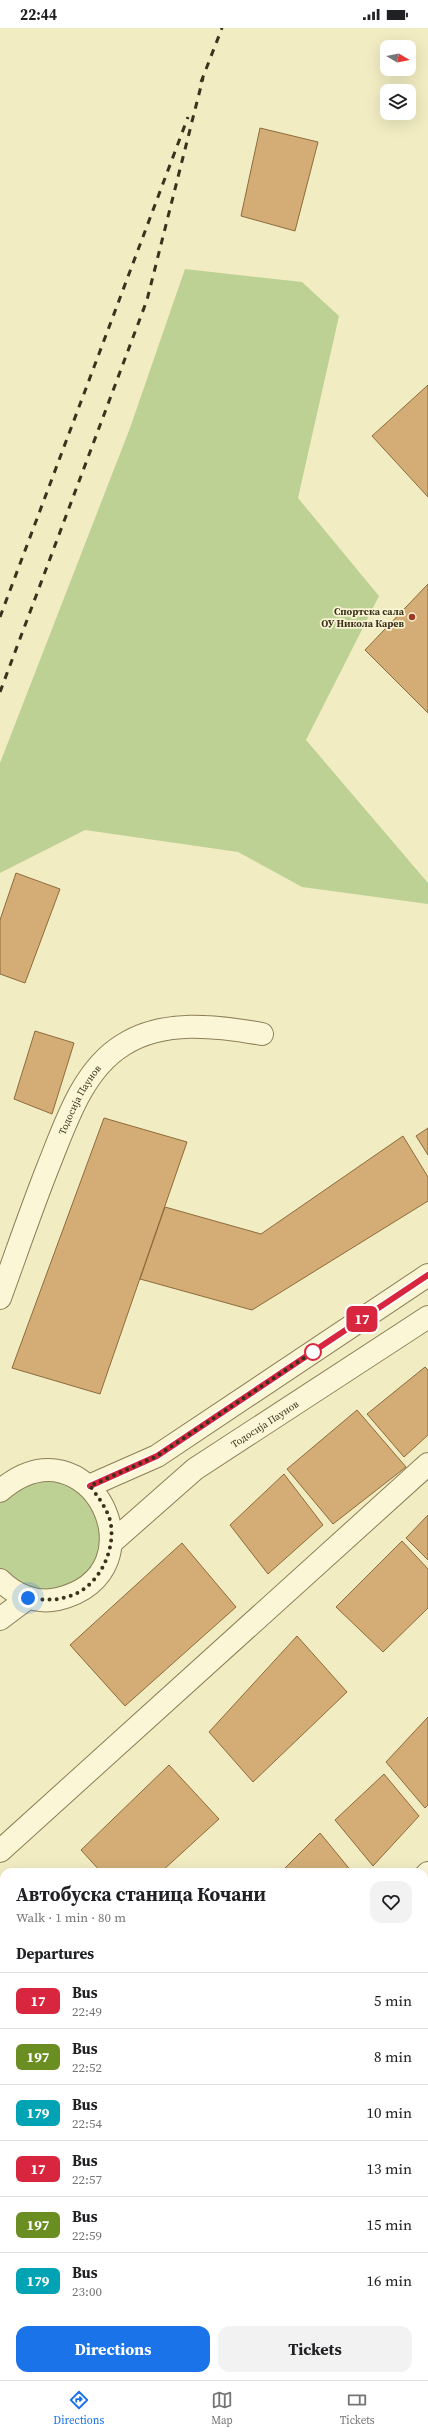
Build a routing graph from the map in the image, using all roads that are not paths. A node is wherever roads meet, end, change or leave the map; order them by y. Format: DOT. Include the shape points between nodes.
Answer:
graph roads {
  1 [pos="262,1034"];
  2 [pos="428,1275"];
  3 [pos="0,1298"];
  4 [pos="428,1317"];
  5 [pos="428,1464"];
  6 [pos="2,1485"];
  7 [pos="90,1486"];
  8 [pos="111,1543"];
  9 [pos="0,1580"];
  10 [pos="28,1598"];
  11 [pos="0,1619"];
  12 [pos="0,1851"];
  1 -- 3 [label="street, Тодосија Паунов" via="220,1028 175,1028 141,1036 122,1045 110,1055 89,1080 66,1123"];
  2 -- 7 [label="street" via="157,1456"];
  4 -- 8 [label="street, Тодосија Паунов" via="195,1469"];
  5 -- 12 [label="street"];
  6 -- 7 [label="street" via="33,1472 53,1471 72,1476"];
  7 -- 8 [label="street" via="102,1502 110,1520"];
  8 -- 10 [label="street" via="104,1565 91,1583 72,1596 50,1601"];
  9 -- 10 [label="street" via="8,1588"];
  10 -- 11 [label="street"];
}
